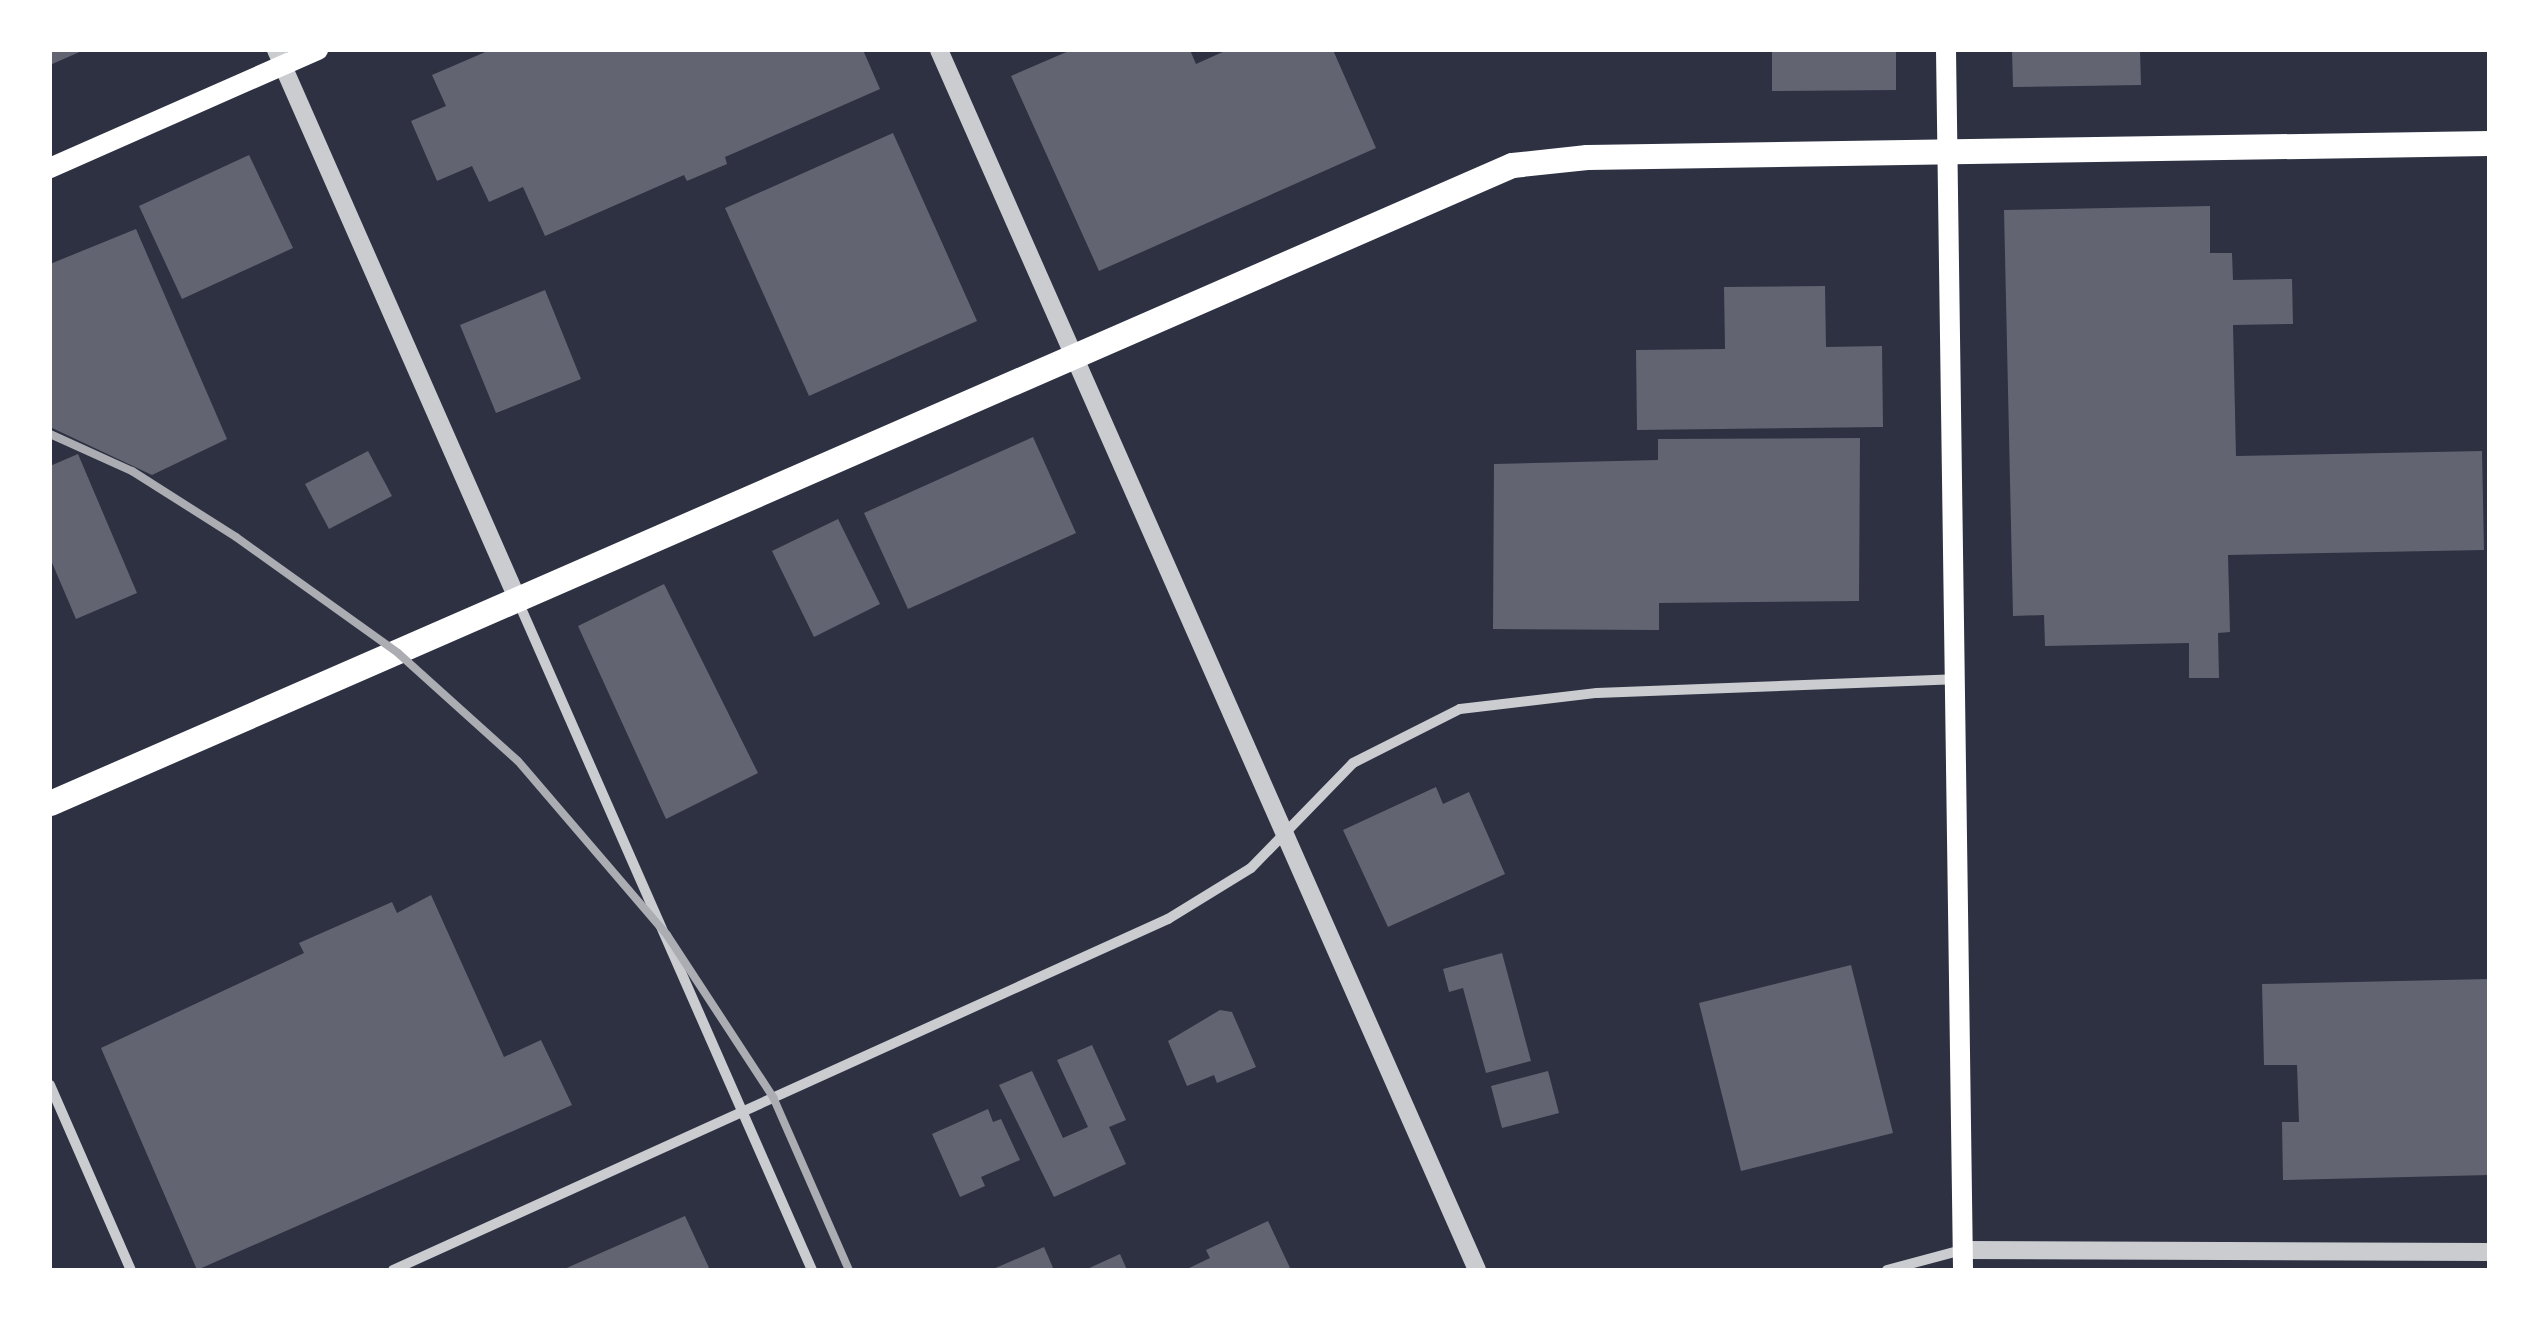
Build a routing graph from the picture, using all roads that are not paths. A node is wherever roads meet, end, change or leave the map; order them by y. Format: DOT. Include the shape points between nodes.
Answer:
graph roads {
  1 [pos="318,50"];
  2 [pos="939,50"];
  3 [pos="1946,50"];
  4 [pos="279,58"];
  5 [pos="2489,143"];
  6 [pos="1948,150"];
  7 [pos="50,168"];
  8 [pos="1074,353"];
  9 [pos="517,598"];
  10 [pos="1954,679"];
  11 [pos="50,803"];
  12 [pos="1285,828"];
  13 [pos="50,1085"];
  14 [pos="744,1111"];
  15 [pos="2489,1252"];
  16 [pos="1962,1260"];
  17 [pos="131,1270"];
  18 [pos="393,1270"];
  19 [pos="812,1270"];
  20 [pos="1477,1270"];
  21 [pos="1887,1270"];
  1 -- 4 [label="main road"];
  2 -- 8 [label="street"];
  3 -- 6 [label="main road"];
  4 -- 7 [label="main road"];
  4 -- 9 [label="street"];
  5 -- 6 [label="main road"];
  6 -- 8 [label="main road" via="1587,157 1512,165"];
  6 -- 10 [label="main road"];
  8 -- 9 [label="main road"];
  8 -- 12 [label="street"];
  9 -- 11 [label="main road"];
  9 -- 14 [label="street"];
  10 -- 12 [label="street" via="1598,693 1460,709 1352,763"];
  10 -- 16 [label="main road"];
  12 -- 14 [label="street" via="1251,868 1168,919"];
  12 -- 20 [label="street"];
  13 -- 17 [label="street"];
  14 -- 18 [label="street"];
  14 -- 19 [label="street"];
  15 -- 16 [label="street"];
  16 -- 21 [label="street"];
}
